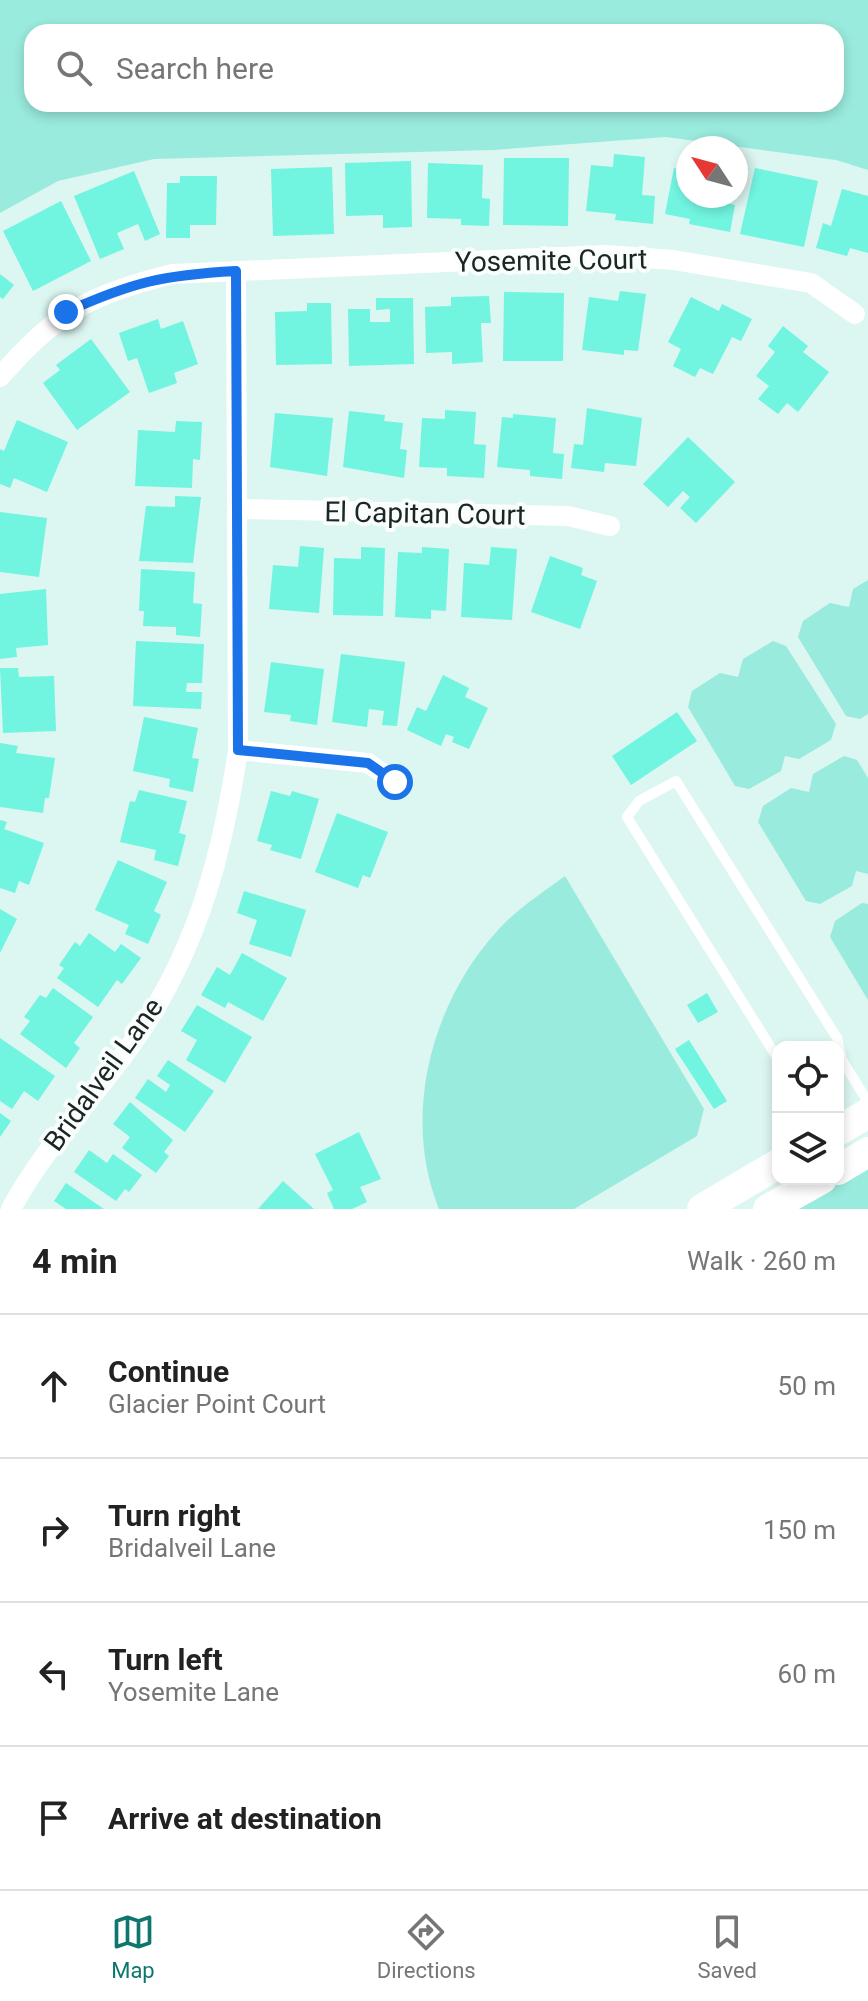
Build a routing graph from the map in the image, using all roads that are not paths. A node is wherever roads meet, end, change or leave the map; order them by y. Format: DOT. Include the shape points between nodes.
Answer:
graph roads {
  1 [pos="236,271"];
  2 [pos="855,314"];
  3 [pos="0,377"];
  4 [pos="239,509"];
  5 [pos="610,526"];
  6 [pos="238,750"];
  7 [pos="395,782"];
  8 [pos="837,1041"];
  9 [pos="772,1049"];
  10 [pos="844,1066"];
  11 [pos="868,1102"];
  12 [pos="868,1113"];
  13 [pos="844,1127"];
  14 [pos="868,1152"];
  15 [pos="844,1166"];
  16 [pos="772,1168"];
  17 [pos="811,1185"];
  18 [pos="11,1209"];
  19 [pos="702,1209"];
  20 [pos="768,1209"];
  1 -- 2 [label="street, Yosemite Court" via="606,255 673,260 811,283"];
  1 -- 3 [label="street, Yosemite Court" via="172,274 123,286 66,312"];
  1 -- 4 [label="street, Bridalveil Lane"];
  4 -- 5 [label="street, El Capitan Court" via="568,516"];
  4 -- 6 [label="street, Bridalveil Lane"];
  6 -- 7 [label="street" via="368,763"];
  6 -- 18 [label="street, Bridalveil Lane" via="207,901 172,976 144,1027 60,1132"];
  8 -- 9 [label="lane" via="676,781 639,801 627,817"];
  10 -- 11 [label="lane"];
  12 -- 13 [label="street"];
  14 -- 15 [label="street"];
  16 -- 19 [label="street"];
  17 -- 20 [label="street"];
}
